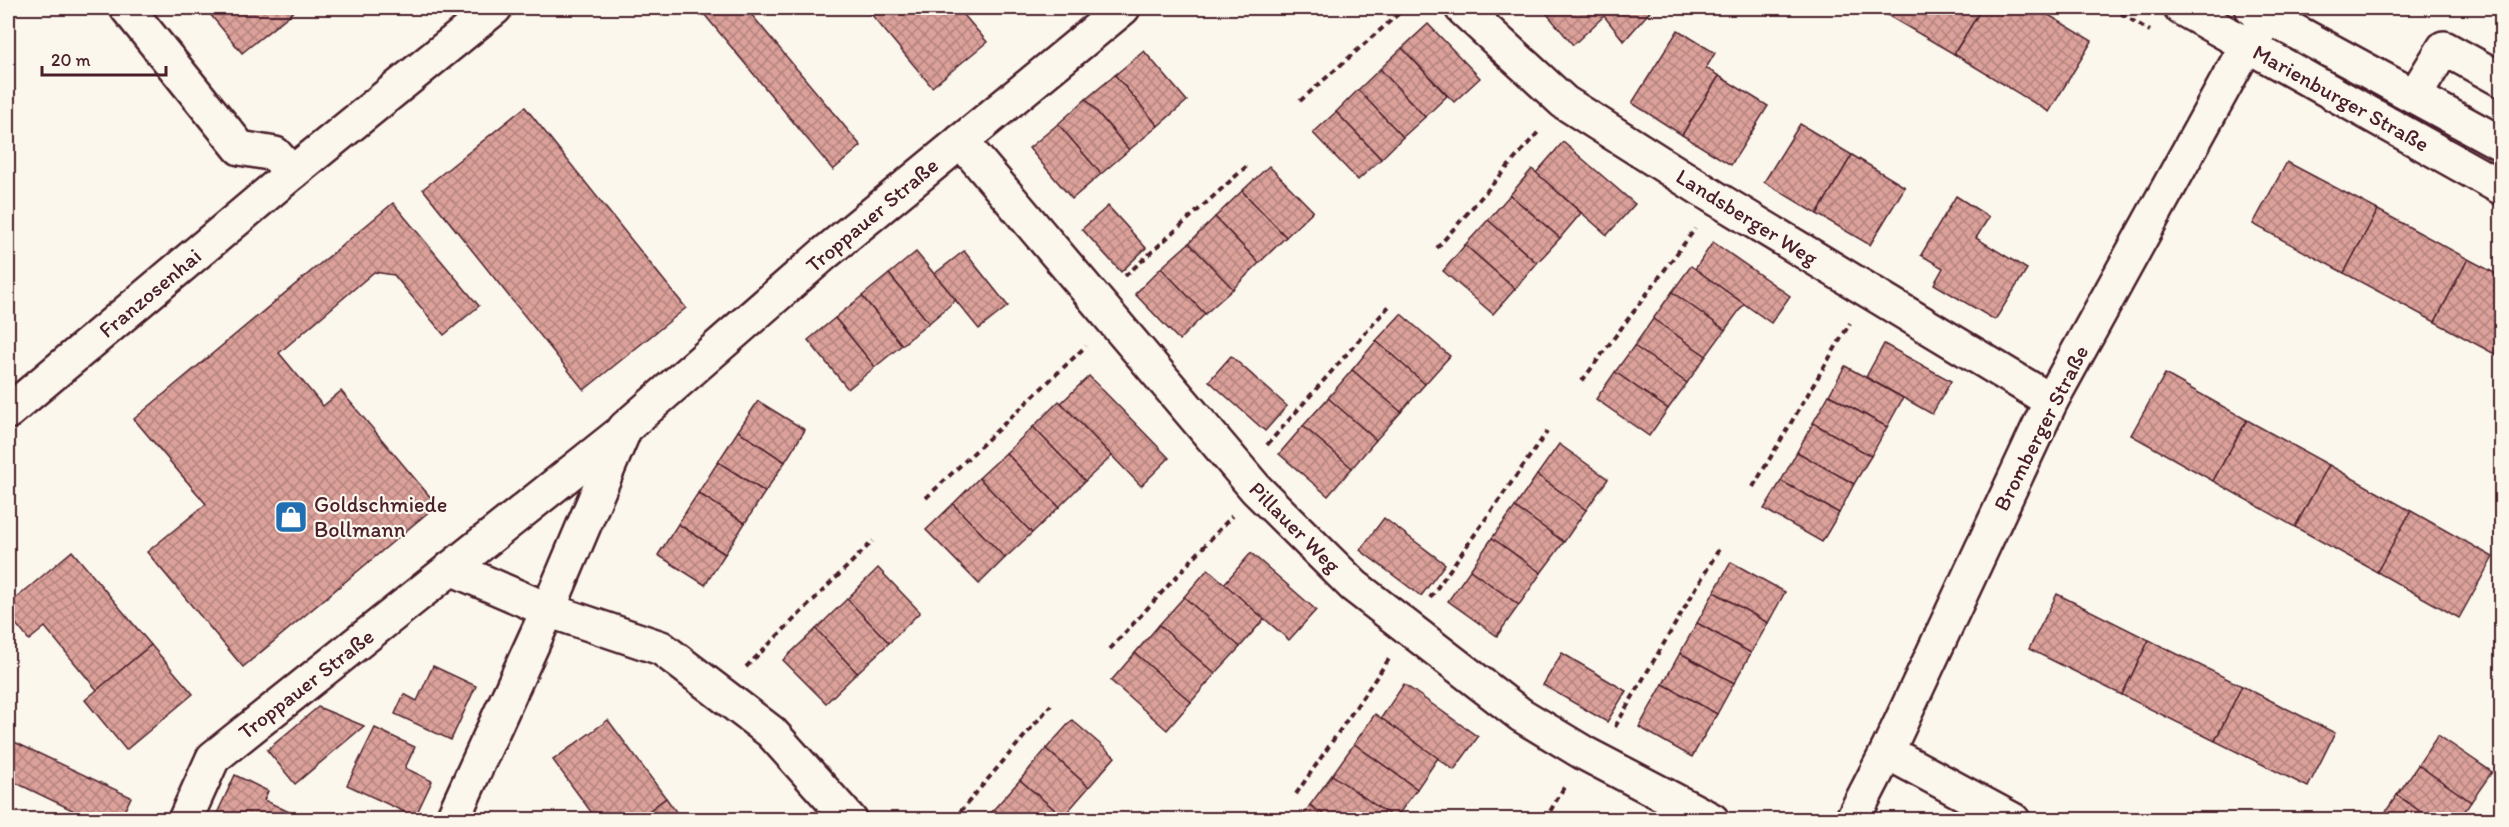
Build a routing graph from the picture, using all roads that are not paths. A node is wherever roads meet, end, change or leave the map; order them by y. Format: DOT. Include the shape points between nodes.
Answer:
graph roads {
  1 [pos="127,8"];
  2 [pos="495,8"];
  3 [pos="1123,8"];
  4 [pos="1462,8"];
  5 [pos="2181,8"];
  6 [pos="2266,11"];
  7 [pos="2247,45"];
  8 [pos="2502,80"];
  9 [pos="2415,95"];
  10 [pos="961,141"];
  11 [pos="2502,144"];
  12 [pos="292,173"];
  13 [pos="2502,188"];
  14 [pos="2051,401"];
  15 [pos="8,412"];
  16 [pos="625,428"];
  17 [pos="451,568"];
  18 [pos="548,610"];
  19 [pos="1887,752"];
  20 [pos="184,819"];
  21 [pos="452,819"];
  22 [pos="850,819"];
  23 [pos="1712,819"];
  24 [pos="1852,819"];
  25 [pos="2013,819"];
  1 -- 12 [label="street" via="240,148 275,154"];
  2 -- 12 [label="street, Franzosenhai"];
  3 -- 10 [label="street, Troppauer Straße"];
  4 -- 14 [label="street, Landsberger Weg" via="1564,102"];
  5 -- 7 [label="street, Marienburger Straße"];
  6 -- 7 [label="street, Bromberger Straße"];
  6 -- 9 [label="street, Marienburger Straße"];
  7 -- 13 [label="street, Marienburger Straße"];
  7 -- 14 [label="street, Bromberger Straße"];
  8 -- 9 [label="street" via="2444,48"];
  9 -- 11 [label="street, Marienburger Straße"];
  10 -- 16 [label="street, Troppauer Straße" via="807,268"];
  10 -- 23 [label="street, Pillauer Weg" via="1249,481 1354,586 1521,715"];
  12 -- 15 [label="street, Franzosenhai"];
  14 -- 19 [label="street, Bromberger Straße"];
  16 -- 17 [label="street, Troppauer Straße"];
  16 -- 18 [label="street, Troppauer Straße"];
  17 -- 18 [label="street"];
  17 -- 20 [label="street, Troppauer Straße" via="213,758"];
  18 -- 21 [label="street, Troppauer Straße"];
  18 -- 22 [label="street" via="661,648 771,732"];
  19 -- 24 [label="street, Bromberger Straße"];
  19 -- 25 [label="street"];
}
